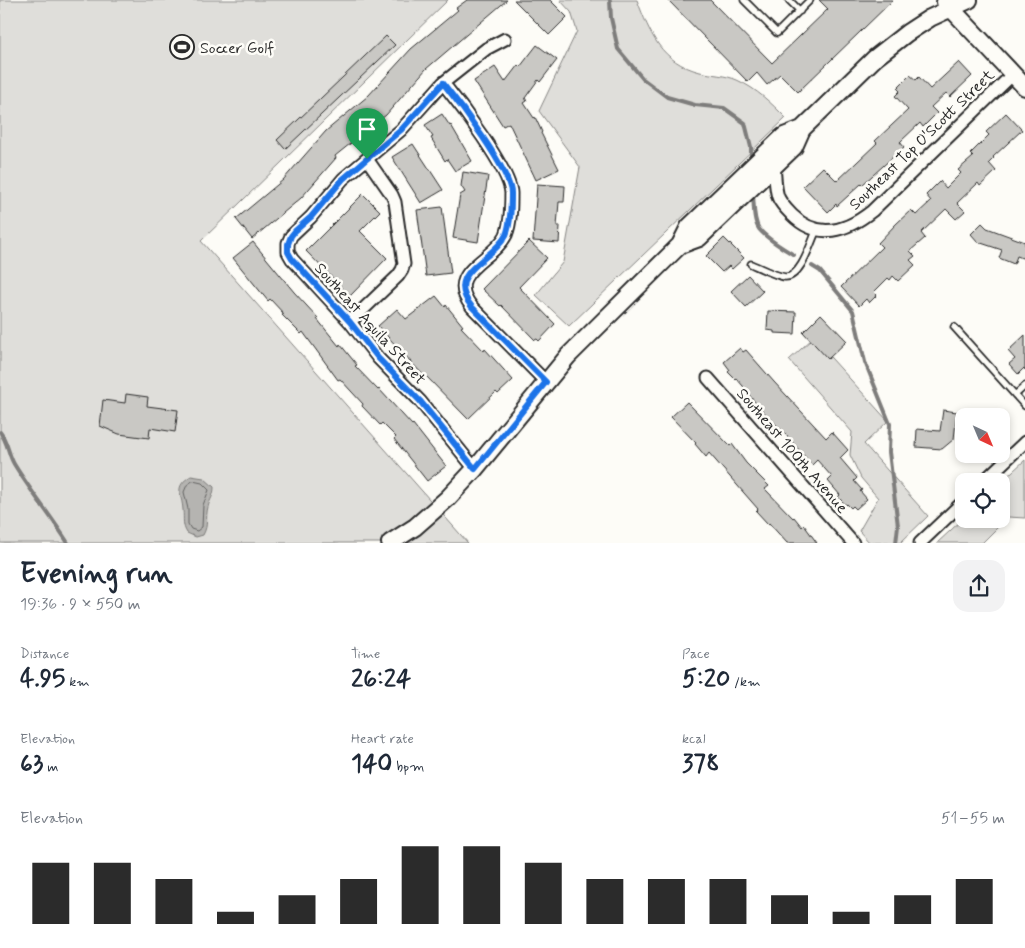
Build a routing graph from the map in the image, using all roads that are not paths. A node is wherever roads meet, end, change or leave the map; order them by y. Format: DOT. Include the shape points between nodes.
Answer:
graph roads {
  1 [pos="744,0"];
  2 [pos="789,0"];
  3 [pos="810,0"];
  4 [pos="969,0"];
  5 [pos="947,4"];
  6 [pos="800,11"];
  7 [pos="505,39"];
  8 [pos="1013,74"];
  9 [pos="443,83"];
  10 [pos="1025,87"];
  11 [pos="367,159"];
  12 [pos="769,164"];
  13 [pos="817,229"];
  14 [pos="680,245"];
  15 [pos="751,264"];
  16 [pos="350,322"];
  17 [pos="954,327"];
  18 [pos="708,378"];
  19 [pos="546,382"];
  20 [pos="1025,386"];
  21 [pos="1015,395"];
  22 [pos="1025,406"];
  23 [pos="1025,442"];
  24 [pos="475,469"];
  25 [pos="992,473"];
  26 [pos="955,510"];
  27 [pos="390,543"];
  28 [pos="853,543"];
  29 [pos="920,543"];
  1 -- 6 [label="lane" via="777,33"];
  2 -- 6 [label="lane"];
  3 -- 6 [label="lane"];
  4 -- 5 [label="street"];
  5 -- 8 [label="street"];
  5 -- 12 [label="street" via="875,58 802,129 794,147"];
  7 -- 9 [label="street, Southeast Aquila Street" via="486,49"];
  8 -- 10 [label="street"];
  8 -- 13 [label="street, Southeast Top O'Scott Street" via="857,223 839,230"];
  9 -- 11 [label="street, Southeast Aquila Street" via="401,130"];
  9 -- 19 [label="street" via="494,155 511,191 505,235 468,273 462,286 463,293 472,307"];
  11 -- 16 [label="street" via="395,202 404,264 398,276"];
  11 -- 16 [label="street, Southeast Aquila Street" via="343,179 295,231 288,244 292,259"];
  12 -- 13 [label="street, Southeast Top O'Scott Street" via="777,194 785,208 806,226"];
  12 -- 14 [label="street" via="699,238"];
  12 -- 14 [label="street" via="726,191 689,226"];
  13 -- 15 [label="lane" via="794,276 785,277"];
  14 -- 19 [label="street" via="590,333"];
  16 -- 24 [label="street, Southeast Aquila Street"];
  17 -- 21 [label="lane"];
  18 -- 28 [label="street, Southeast 100th Avenue"];
  19 -- 24 [label="street"];
  20 -- 21 [label="lane"];
  21 -- 22 [label="lane"];
  23 -- 25 [label="street"];
  24 -- 27 [label="street" via="431,514"];
  26 -- 29 [label="street"];
}
